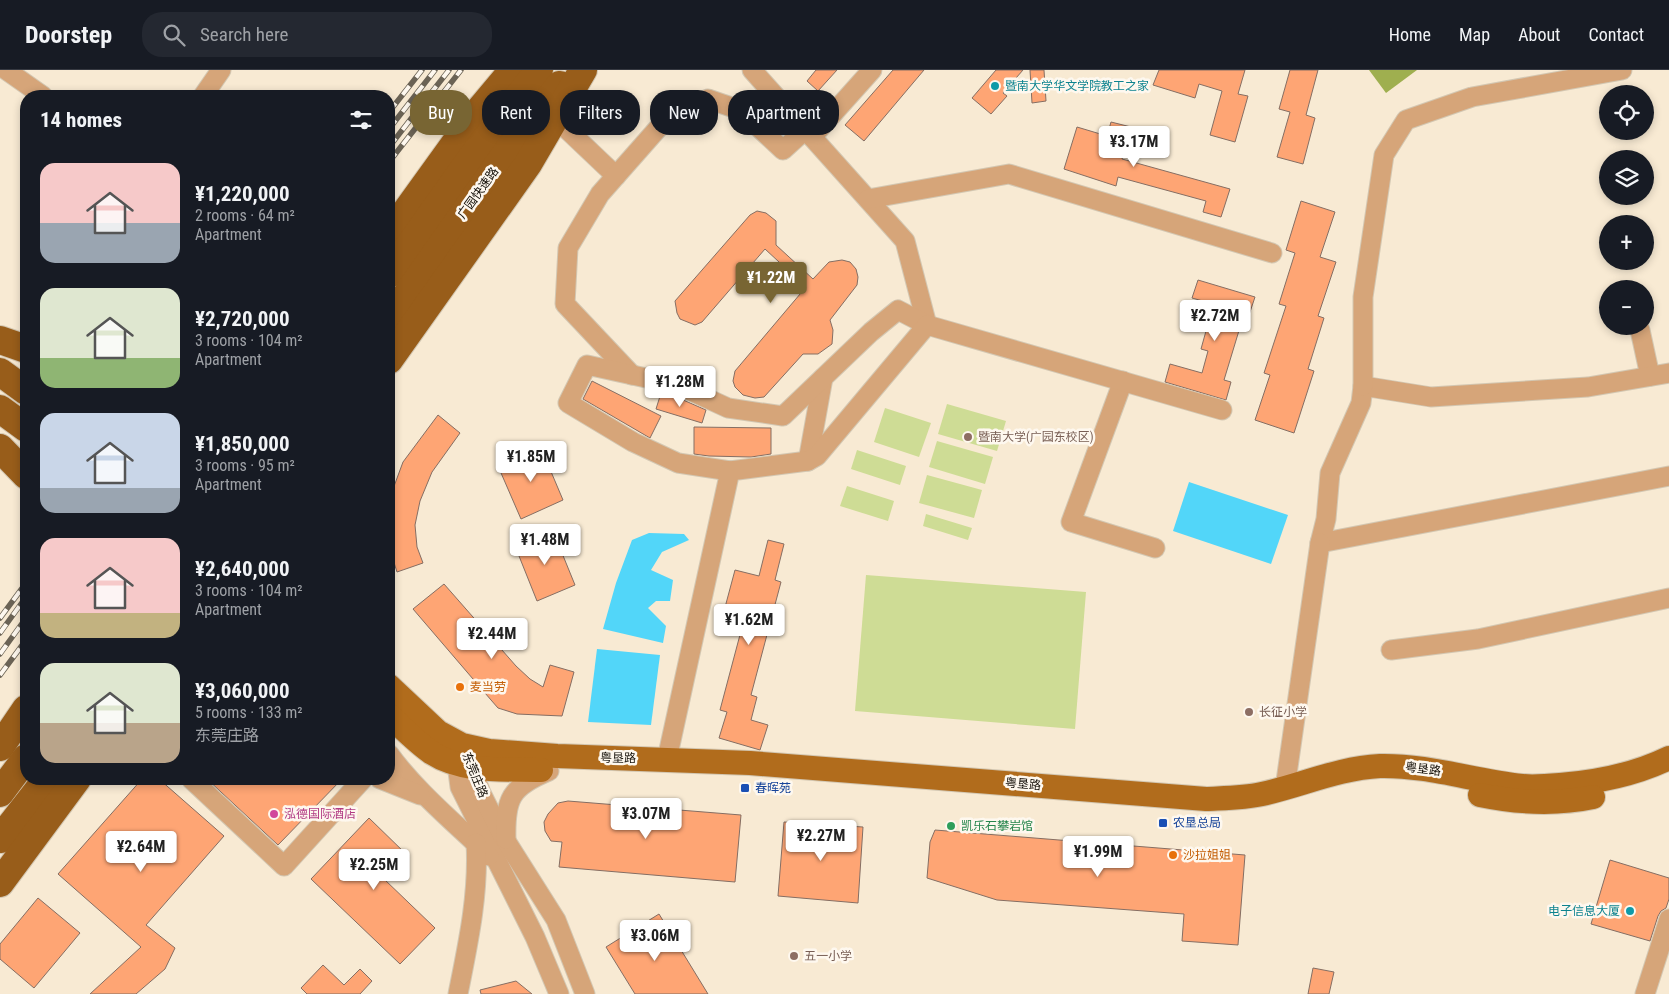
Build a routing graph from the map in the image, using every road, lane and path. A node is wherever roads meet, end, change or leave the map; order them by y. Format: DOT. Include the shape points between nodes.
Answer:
graph roads {
  1 [pos="6,70"];
  2 [pos="221,70"];
  3 [pos="513,70"];
  4 [pos="539,70"];
  5 [pos="572,70"];
  6 [pos="583,70"];
  7 [pos="752,70"];
  8 [pos="872,70"];
  9 [pos="1622,70"];
  10 [pos="0,77"];
  11 [pos="34,90"];
  12 [pos="207,90"];
  13 [pos="770,90"];
  14 [pos="839,103"];
  15 [pos="728,106"];
  16 [pos="556,119"];
  17 [pos="767,135"];
  18 [pos="806,135"];
  19 [pos="809,135"];
  20 [pos="616,176"];
  21 [pos="868,199"];
  22 [pos="408,247"];
  23 [pos="1272,252"];
  24 [pos="395,265"];
  25 [pos="395,297"];
  26 [pos="927,325"];
  27 [pos="1641,335"];
  28 [pos="0,340"];
  29 [pos="20,347"];
  30 [pos="395,352"];
  31 [pos="0,372"];
  32 [pos="1669,372"];
  33 [pos="632,374"];
  34 [pos="1650,376"];
  35 [pos="823,378"];
  36 [pos="1123,382"];
  37 [pos="1362,386"];
  38 [pos="20,387"];
  39 [pos="0,409"];
  40 [pos="1222,410"];
  41 [pos="20,424"];
  42 [pos="0,448"];
  43 [pos="808,461"];
  44 [pos="20,469"];
  45 [pos="730,470"];
  46 [pos="1669,476"];
  47 [pos="1320,543"];
  48 [pos="1155,548"];
  49 [pos="1669,598"];
  50 [pos="1391,650"];
  51 [pos="395,692"];
  52 [pos="20,718"];
  53 [pos="395,721"];
  54 [pos="0,747"];
  55 [pos="20,750"];
  56 [pos="0,756"];
  57 [pos="463,758"];
  58 [pos="1669,758"];
  59 [pos="667,759"];
  60 [pos="395,762"];
  61 [pos="20,766"];
  62 [pos="550,771"];
  63 [pos="1669,775"];
  64 [pos="42,785"];
  65 [pos="58,785"];
  66 [pos="72,785"];
  67 [pos="197,785"];
  68 [pos="354,785"];
  69 [pos="395,785"];
  70 [pos="1285,788"];
  71 [pos="0,793"];
  72 [pos="426,797"];
  73 [pos="55,808"];
  74 [pos="0,839"];
  75 [pos="506,843"];
  76 [pos="476,844"];
  77 [pos="500,868"];
  78 [pos="0,883"];
  79 [pos="1669,919"];
  80 [pos="458,994"];
  81 [pos="559,994"];
  82 [pos="585,994"];
  83 [pos="1645,994"];
  1 -- 10 [label="street"];
  1 -- 11 [label="street"];
  2 -- 12 [label="street"];
  3 -- 22 [label="highway" via="477,113"];
  4 -- 22 [label="highway, 广园快速路"];
  5 -- 22 [label="highway, 广园快速路" via="509,149"];
  6 -- 16 [label="highway"];
  7 -- 13 [label="street"];
  8 -- 14 [label="street"];
  9 -- 37 [label="street" via="1472,97 1406,120 1384,155 1363,297"];
  15 -- 20 [label="street" via="708,99 660,126"];
  16 -- 20 [label="street"];
  16 -- 30 [label="highway" via="528,164"];
  17 -- 18 [label="street" via="783,150"];
  19 -- 21 [label="street"];
  20 -- 33 [label="street" via="600,194 568,248 565,304"];
  21 -- 23 [label="street" via="1009,174"];
  21 -- 26 [label="street" via="905,241"];
  22 -- 24 [label="highway, 广园快速路"];
  22 -- 25 [label="highway, 广园快速路"];
  26 -- 35 [label="street" via="898,310"];
  26 -- 36 [label="street"];
  26 -- 43 [label="street" via="818,456"];
  27 -- 34 [label="street"];
  28 -- 29 [label="highway"];
  31 -- 38 [label="highway"];
  32 -- 34 [label="street"];
  33 -- 35 [label="street" via="678,385 728,408 783,416"];
  33 -- 45 [label="street" via="587,365 568,403 633,442 678,463"];
  34 -- 37 [label="street" via="1588,387 1430,397"];
  35 -- 43 [label="street"];
  36 -- 40 [label="street"];
  36 -- 48 [label="street" via="1071,522"];
  37 -- 47 [label="street" via="1361,403 1330,473 1326,519"];
  39 -- 41 [label="highway"];
  42 -- 44 [label="highway"];
  43 -- 45 [label="street"];
  45 -- 59 [label="street"];
  46 -- 47 [label="street"];
  47 -- 70 [label="street"];
  49 -- 50 [label="street" via="1478,638"];
  51 -- 57 [label="main road, 粤垦路"];
  52 -- 54 [label="highway"];
  53 -- 57 [label="main road, 粤垦路" via="433,753"];
  55 -- 56 [label="highway"];
  57 -- 59 [label="main road, 粤垦路" via="489,751"];
  57 -- 62 [label="main road, 粤垦路" via="491,769"];
  57 -- 75 [label="street, 东莞庄路"];
  57 -- 77 [label="street, 东莞庄路" via="460,787"];
  58 -- 70 [label="main road, 粤垦路" via="1620,777 1585,783 1524,786 1409,766 1379,766 1348,770"];
  59 -- 70 [label="main road, 粤垦路" via="809,767 1206,799 1242,797"];
  60 -- 72 [label="street"];
  61 -- 71 [label="highway"];
  62 -- 63 [label="main road, 粤垦路" via="714,776 1213,812 1256,809 1375,780 1409,781 1514,802 1545,803 1622,792"];
  62 -- 75 [label="street" via="524,784 513,795 506,813"];
  64 -- 74 [label="highway"];
  65 -- 73 [label="highway"];
  66 -- 73 [label="highway"];
  67 -- 68 [label="street" via="284,866"];
  69 -- 72 [label="street"];
  72 -- 76 [label="street"];
  73 -- 78 [label="highway"];
  75 -- 82 [label="street, 东莞庄路" via="556,920"];
  76 -- 77 [label="street"];
  76 -- 80 [label="street" via="477,869 470,934"];
  77 -- 81 [label="street, 东莞庄路"];
  79 -- 83 [label="street"];
}
